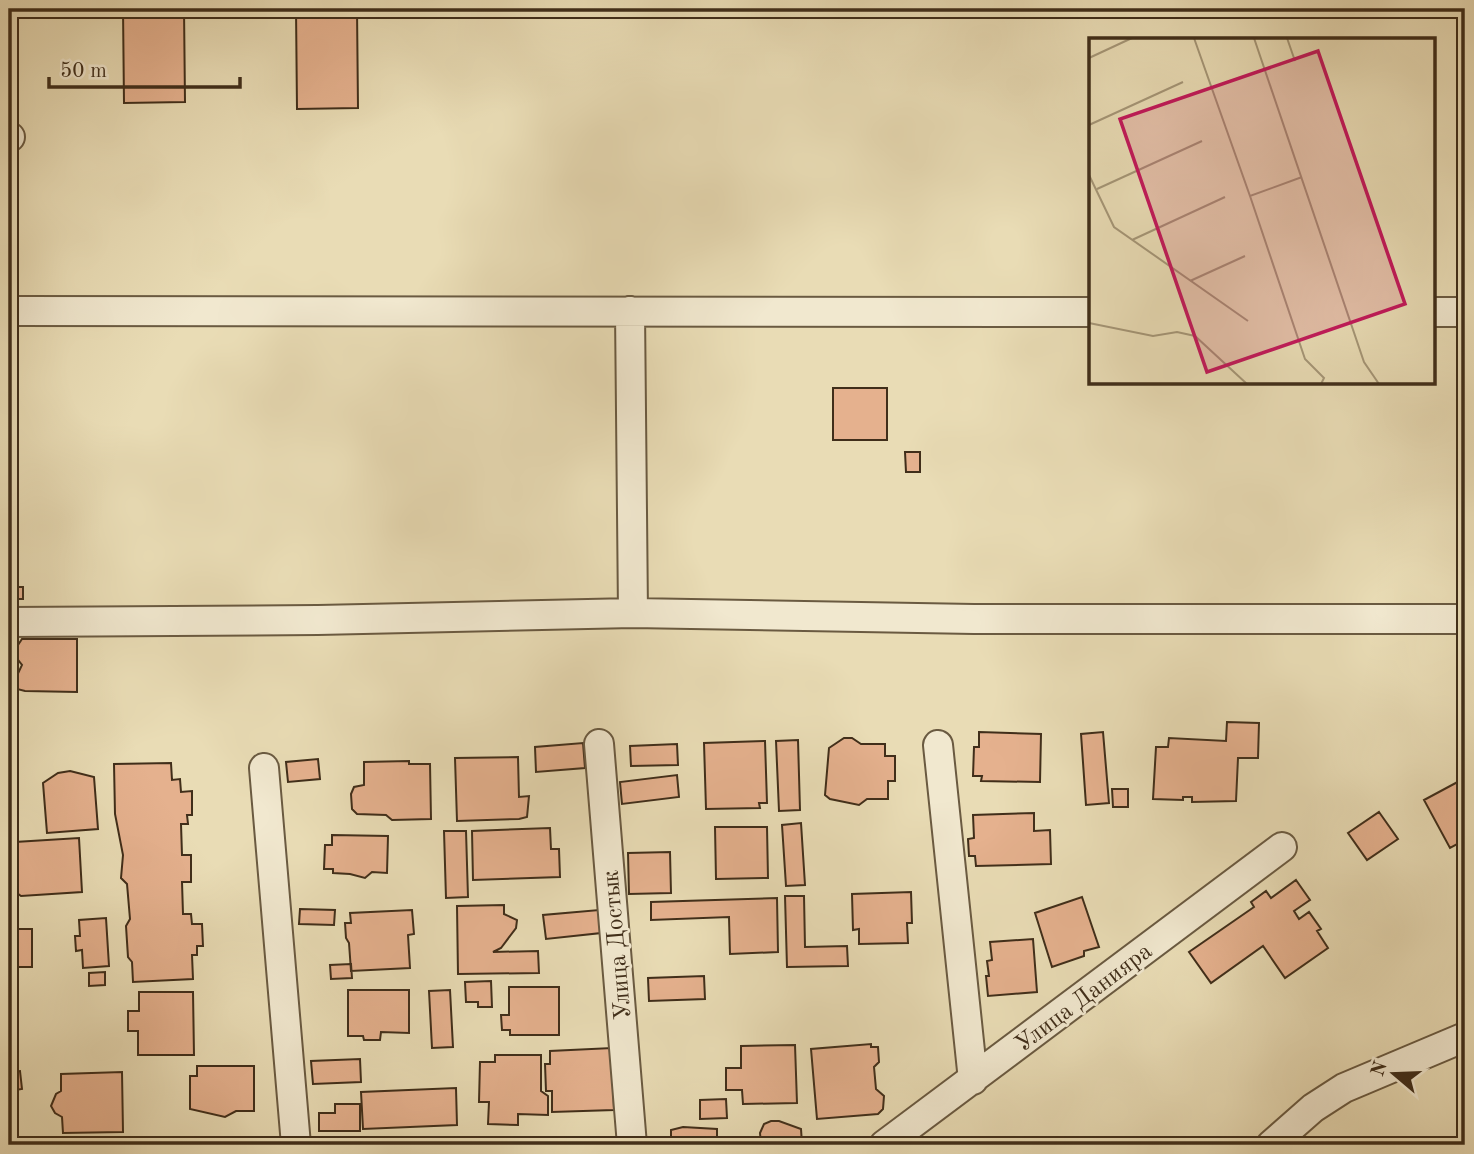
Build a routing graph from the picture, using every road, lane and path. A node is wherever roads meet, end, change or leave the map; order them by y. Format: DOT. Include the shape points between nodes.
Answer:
graph roads {
  1 [pos="9,310"];
  2 [pos="630,311"];
  3 [pos="1089,312"];
  4 [pos="1436,312"];
  5 [pos="1465,312"];
  6 [pos="633,613"];
  7 [pos="1465,619"];
  8 [pos="9,622"];
  9 [pos="599,744"];
  10 [pos="938,745"];
  11 [pos="264,768"];
  12 [pos="1282,848"];
  13 [pos="1465,1037"];
  14 [pos="973,1080"];
  15 [pos="296,1145"];
  16 [pos="632,1145"];
  17 [pos="884,1145"];
  18 [pos="1271,1145"];
  1 -- 2 [label="street"];
  2 -- 3 [label="street"];
  2 -- 6 [label="street"];
  4 -- 5 [label="street"];
  6 -- 7 [label="street" via="974,619"];
  6 -- 8 [label="street"];
  9 -- 16 [label="street, Улица Достык"];
  10 -- 14 [label="street"];
  11 -- 15 [label="street"];
  12 -- 14 [label="street, Улица Данияра"];
  13 -- 18 [label="street" via="1344,1088"];
  14 -- 17 [label="street, Улица Данияра"];
}
